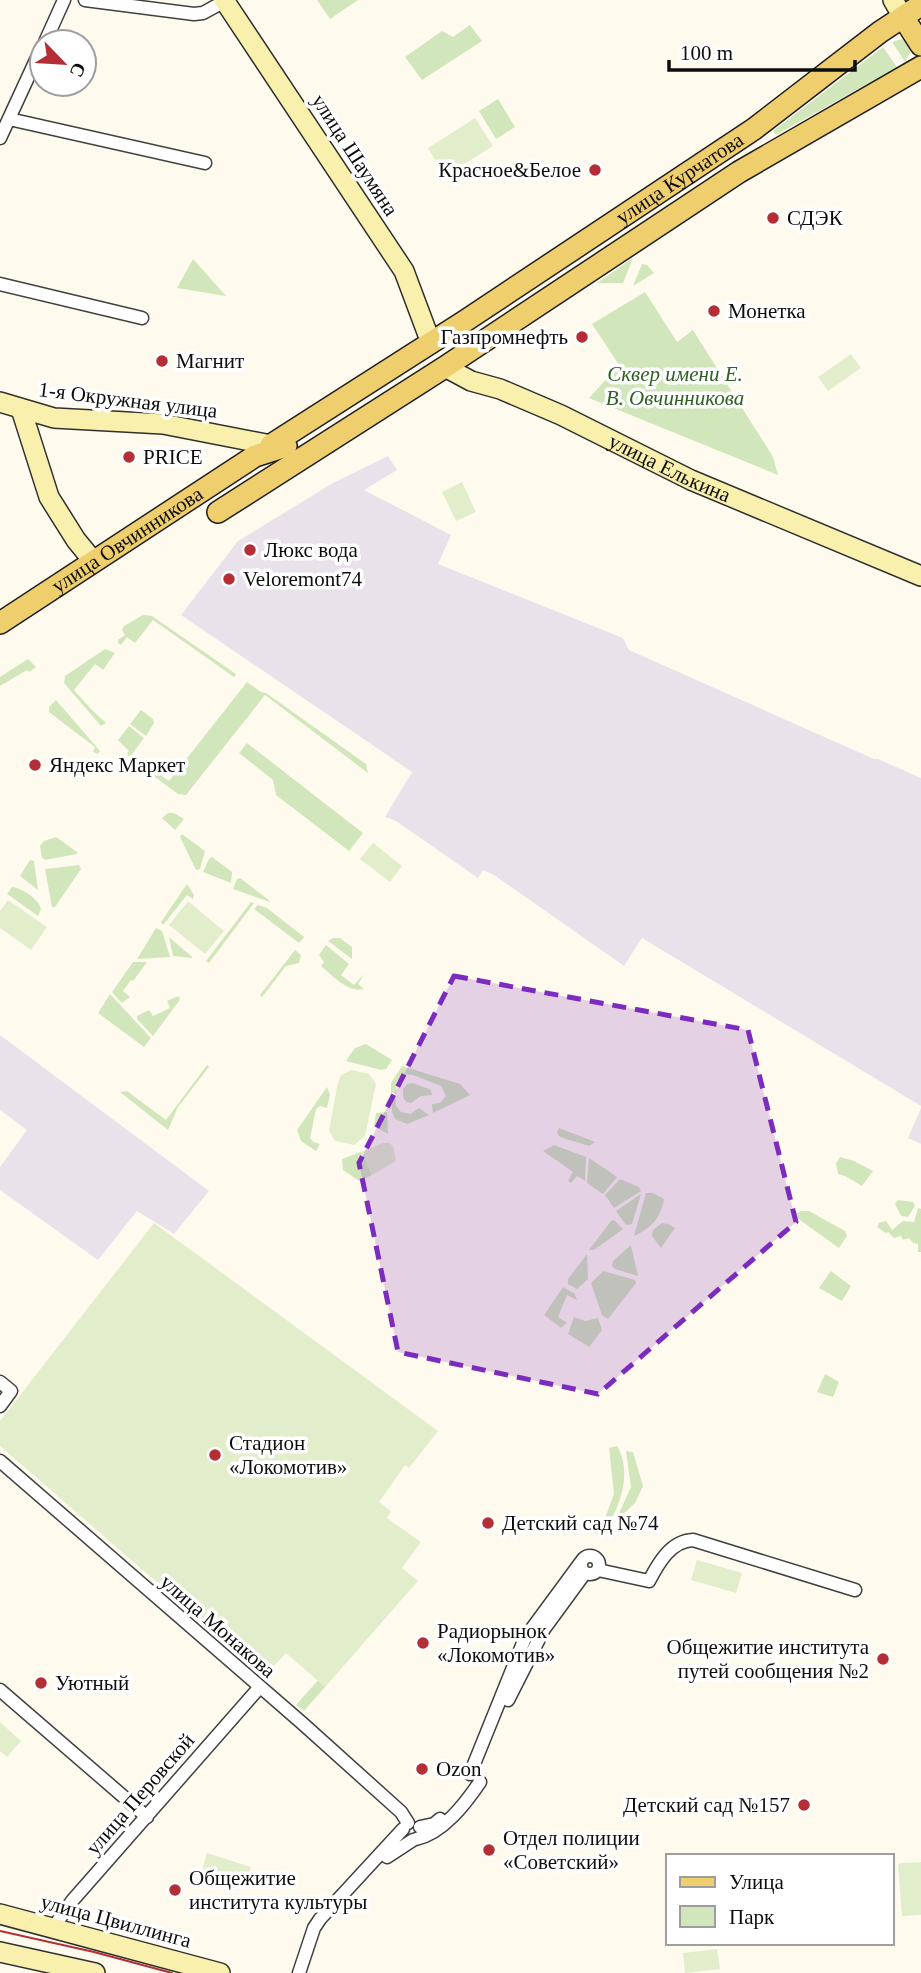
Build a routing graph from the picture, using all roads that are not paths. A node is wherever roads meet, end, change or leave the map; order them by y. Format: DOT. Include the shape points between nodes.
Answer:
graph roads {
  1 [pos="64,0"];
  2 [pos="85,0"];
  3 [pos="225,0"];
  4 [pos="921,5"];
  5 [pos="898,8"];
  6 [pos="51,28"];
  7 [pos="921,45"];
  8 [pos="921,67"];
  9 [pos="28,78"];
  10 [pos="9,119"];
  11 [pos="0,138"];
  12 [pos="205,163"];
  13 [pos="0,284"];
  14 [pos="142,318"];
  15 [pos="431,343"];
  16 [pos="445,367"];
  17 [pos="0,402"];
  18 [pos="21,409"];
  19 [pos="356,424"];
  20 [pos="263,451"];
  21 [pos="218,512"];
  22 [pos="94,562"];
  23 [pos="921,576"];
  24 [pos="0,623"];
  25 [pos="0,1382"];
  26 [pos="0,1406"];
  27 [pos="0,1461"];
  28 [pos="855,1590"];
  29 [pos="259,1688"];
  30 [pos="0,1690"];
  31 [pos="147,1817"];
  32 [pos="412,1832"];
  33 [pos="0,1914"];
  34 [pos="53,1928"];
  35 [pos="0,1952"];
  36 [pos="95,1973"];
  37 [pos="220,1973"];
  38 [pos="299,1973"];
  39 [pos="307,1973"];
  1 -- 6 [label="street"];
  2 -- 3 [label="street" via="194,14"];
  3 -- 15 [label="main road, улица Шаумяна" via="404,271"];
  4 -- 5 [label="main road, улица Курчатова"];
  5 -- 7 [label="main road"];
  5 -- 15 [label="main road, улица Курчатова" via="754,129"];
  8 -- 16 [label="main road, улица Курчатова" via="739,172"];
  9 -- 10 [label="street"];
  10 -- 11 [label="street"];
  10 -- 12 [label="street"];
  13 -- 14 [label="street"];
  15 -- 16 [label="main road"];
  15 -- 20 [label="main road, улица Овчинникова"];
  16 -- 19 [label="main road, улица Овчинникова"];
  16 -- 23 [label="main road, улица Елькина" via="561,415 691,480"];
  17 -- 18 [label="main road, 1-я Окружная улица"];
  18 -- 20 [label="main road, 1-я Окружная улица" via="74,421 163,424"];
  18 -- 22 [label="main road" via="49,496"];
  19 -- 20 [label="main road"];
  19 -- 21 [label="main road, улица Овчинникова"];
  20 -- 22 [label="main road, улица Овчинникова"];
  22 -- 24 [label="main road, улица Овчинникова"];
  25 -- 26 [label="street" via="11,1391"];
  27 -- 29 [label="street, улица Монакова"];
  28 -- 32 [label="street" via="693,1540 673,1548 649,1581 588,1569 525,1638 475,1777 438,1821"];
  29 -- 31 [label="street, улица Перовской"];
  29 -- 32 [label="street, улица Монакова" via="401,1812"];
  30 -- 31 [label="street"];
  31 -- 34 [label="street, улица Перовской"];
  32 -- 38 [label="street" via="316,1923"];
  32 -- 39 [label="street" via="327,1920"];
  33 -- 34 [label="main road, улица Цвиллинга"];
  34 -- 37 [label="main road, улица Цвиллинга"];
  35 -- 36 [label="main road"];
}
